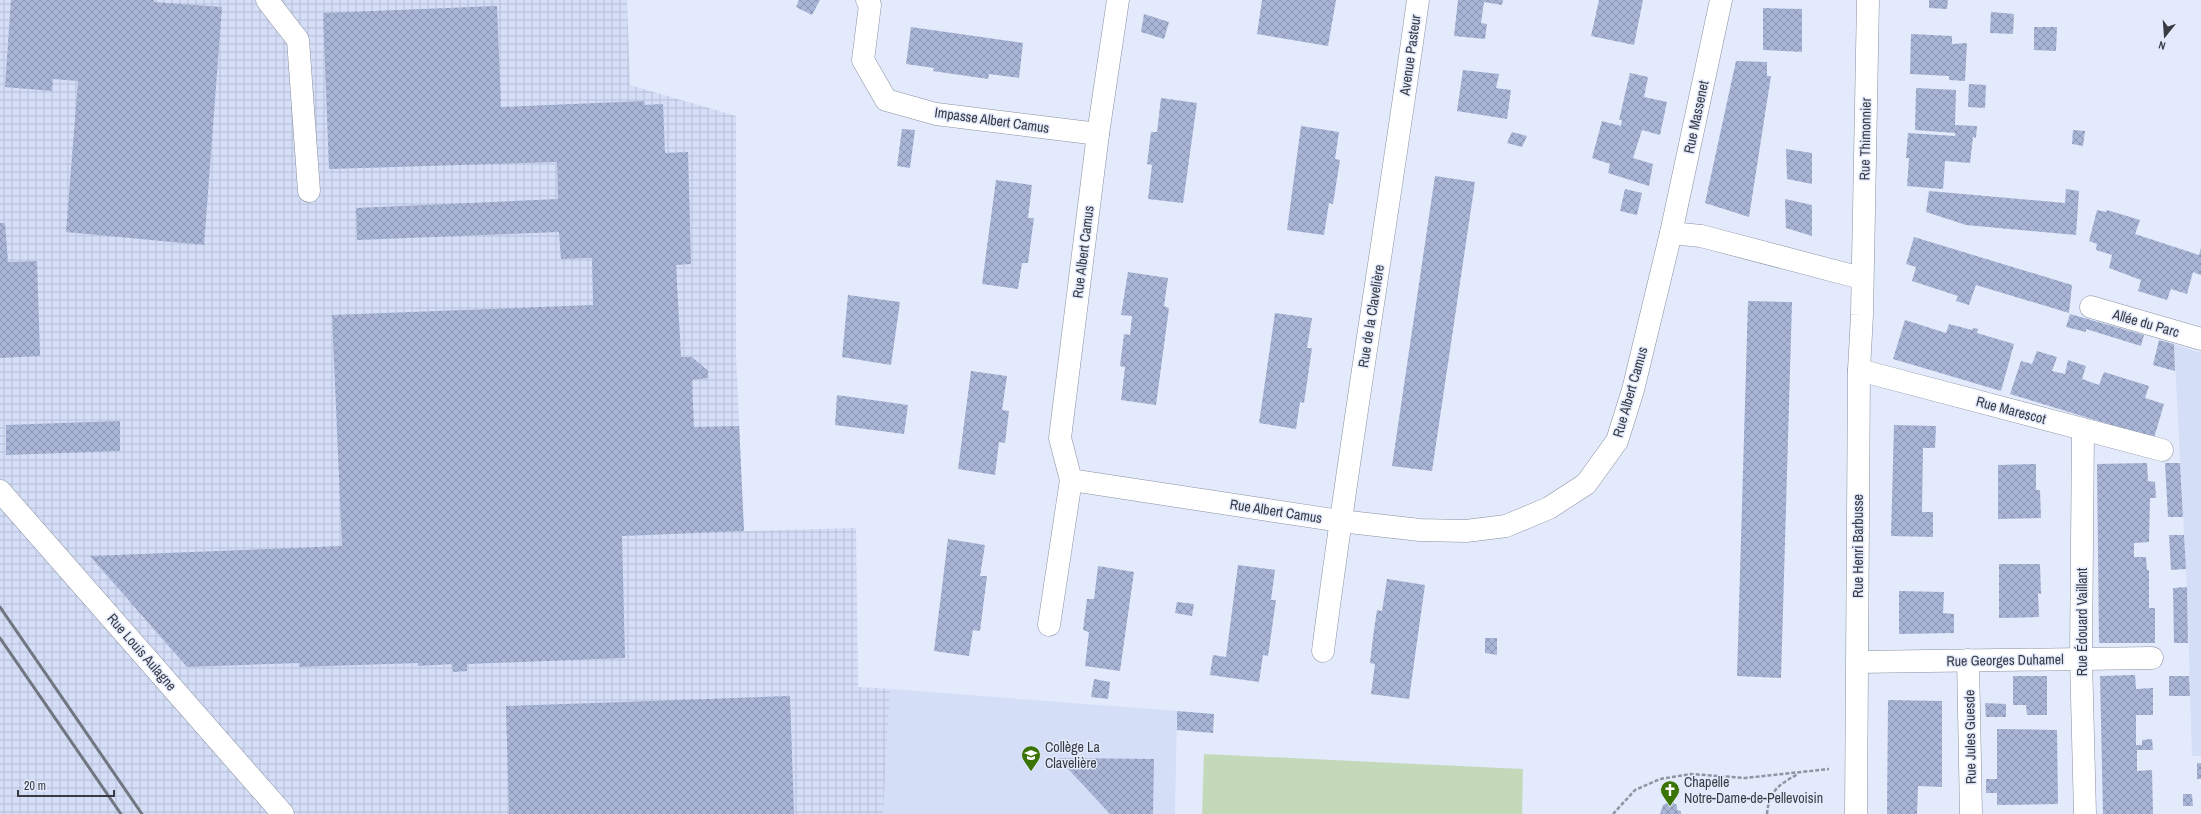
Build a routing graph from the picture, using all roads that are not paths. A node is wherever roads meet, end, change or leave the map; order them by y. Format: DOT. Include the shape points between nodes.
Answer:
graph roads {
  1 [pos="267,0"];
  2 [pos="867,0"];
  3 [pos="1118,0"];
  4 [pos="1418,0"];
  5 [pos="1721,0"];
  6 [pos="1868,0"];
  7 [pos="1403,111"];
  8 [pos="1098,134"];
  9 [pos="310,191"];
  10 [pos="1670,233"];
  11 [pos="1862,278"];
  12 [pos="2091,307"];
  13 [pos="2201,339"];
  14 [pos="1859,370"];
  15 [pos="2084,430"];
  16 [pos="2162,450"];
  17 [pos="1071,480"];
  18 [pos="0,491"];
  19 [pos="1340,521"];
  20 [pos="1049,625"];
  21 [pos="1323,651"];
  22 [pos="2081,658"];
  23 [pos="2152,658"];
  24 [pos="1968,660"];
  25 [pos="1858,662"];
  26 [pos="283,814"];
  27 [pos="1856,814"];
  28 [pos="1971,814"];
  29 [pos="2085,814"];
  1 -- 9 [label="street" via="298,40"];
  2 -- 8 [label="street, Impasse Albert Camus" via="870,5 863,60 886,100 936,114"];
  3 -- 8 [label="street, Rue Albert Camus"];
  4 -- 7 [label="street, Avenue Pasteur"];
  5 -- 10 [label="street, Rue Massenet"];
  6 -- 11 [label="street, Rue Thimonnier"];
  7 -- 19 [label="street, Rue de la Clavelière"];
  8 -- 17 [label="street, Rue Albert Camus" via="1060,438"];
  10 -- 11 [label="street" via="1701,236"];
  10 -- 19 [label="street, Rue Albert Camus" via="1633,390 1617,441 1586,484 1550,508 1506,526 1466,531 1420,530"];
  11 -- 14 [label="street, Rue Henri Barbusse"];
  12 -- 13 [label="street, Allée du Parc"];
  14 -- 15 [label="street, Rue Marescot"];
  14 -- 25 [label="street, Rue Henri Barbusse"];
  15 -- 16 [label="street, Rue Marescot"];
  15 -- 22 [label="street, Rue Édouard Vaillant"];
  17 -- 19 [label="street, Rue Albert Camus"];
  17 -- 20 [label="street, Rue Albert Camus"];
  18 -- 26 [label="street, Rue Louis Aulagne"];
  19 -- 21 [label="street, Rue Albert Camus"];
  22 -- 23 [label="street, Rue Georges Duhamel"];
  22 -- 24 [label="street, Rue Georges Duhamel"];
  22 -- 29 [label="street, Rue Édouard Vaillant"];
  24 -- 25 [label="street, Rue Georges Duhamel"];
  24 -- 28 [label="street, Rue Jules Guesde"];
  25 -- 27 [label="street, Rue Henri Barbusse"];
}
